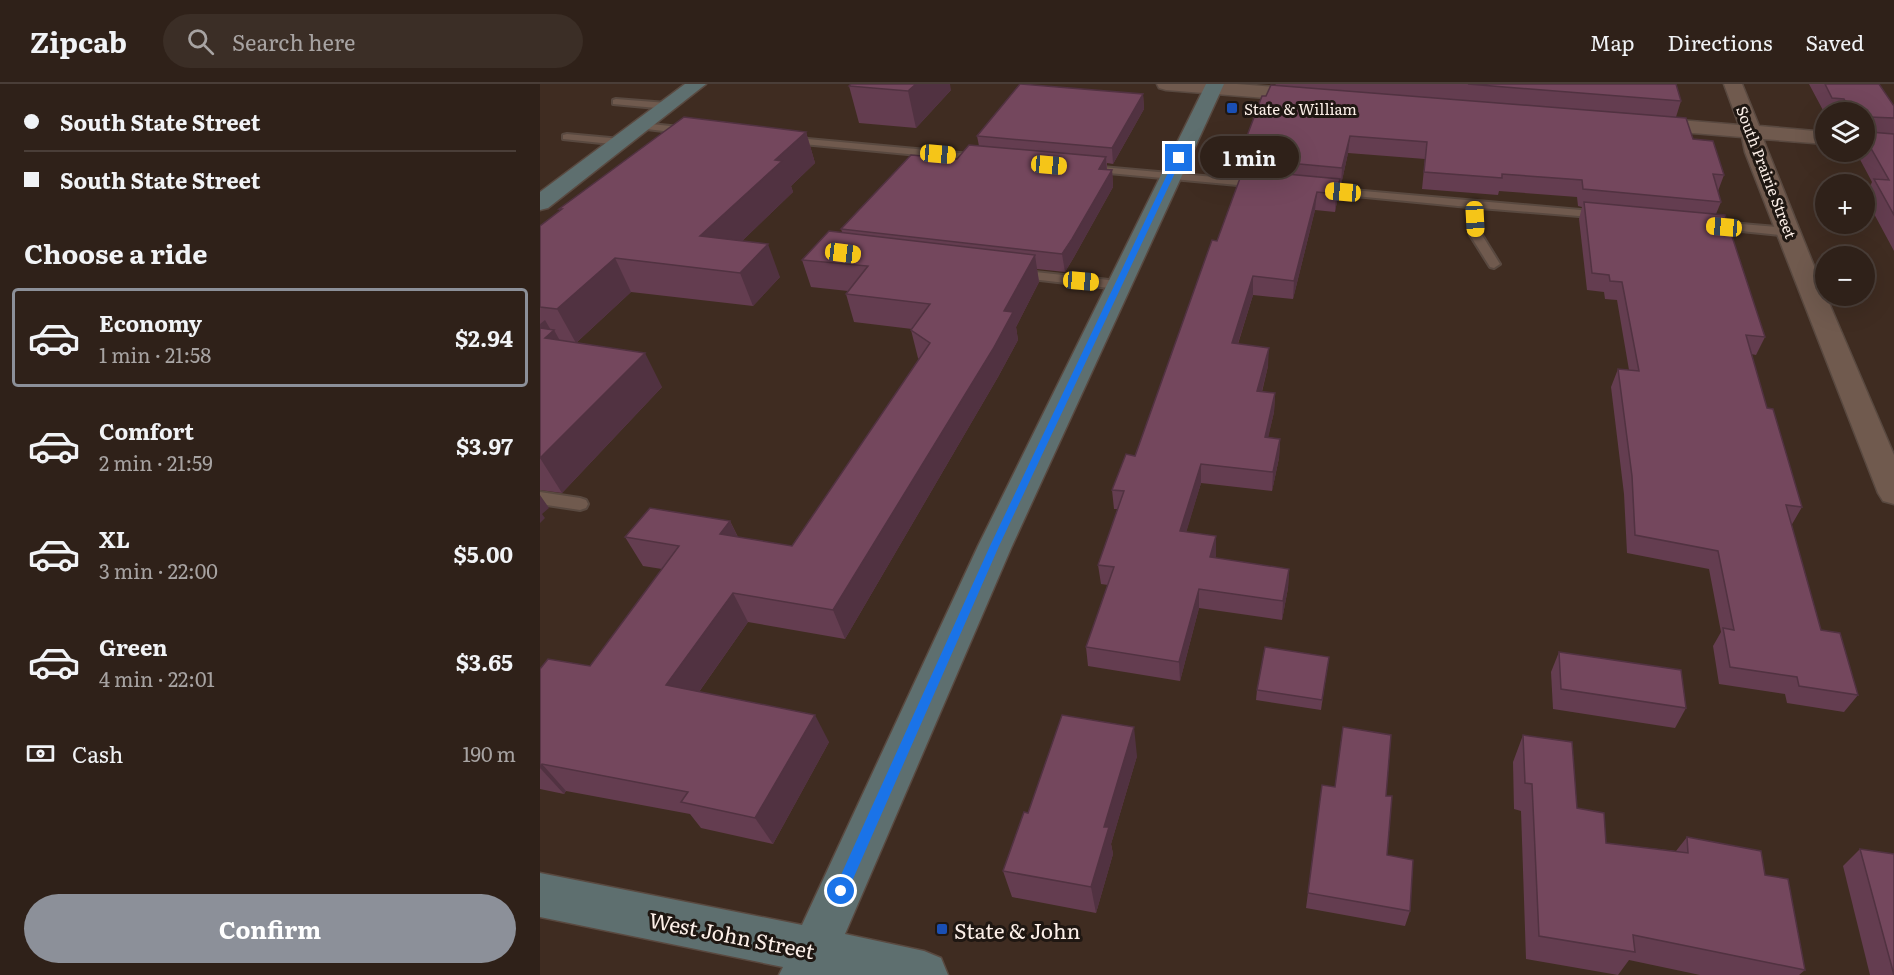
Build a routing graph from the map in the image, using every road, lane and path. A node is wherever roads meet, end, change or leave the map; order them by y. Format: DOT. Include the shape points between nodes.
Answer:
graph roads {
  1 [pos="697,84"];
  2 [pos="1166,84"];
  3 [pos="1733,84"];
  4 [pos="1214,86"];
  5 [pos="1328,97"];
  6 [pos="616,102"];
  7 [pos="667,106"];
  8 [pos="1622,121"];
  9 [pos="642,126"];
  10 [pos="698,131"];
  11 [pos="1750,132"];
  12 [pos="567,137"];
  13 [pos="1815,137"];
  14 [pos="779,139"];
  15 [pos="621,142"];
  16 [pos="987,159"];
  17 [pos="1080,168"];
  18 [pos="1170,176"];
  19 [pos="1268,185"];
  20 [pos="1303,188"];
  21 [pos="540,203"];
  22 [pos="1474,204"];
  23 [pos="1617,217"];
  24 [pos="1688,223"];
  25 [pos="1789,232"];
  26 [pos="1494,264"];
  27 [pos="1010,273"];
  28 [pos="1118,285"];
  29 [pos="1894,494"];
  30 [pos="540,498"];
  31 [pos="580,504"];
  32 [pos="540,895"];
  33 [pos="808,963"];
  34 [pos="924,975"];
  1 -- 7 [label="main road"];
  2 -- 4 [label="street"];
  3 -- 11 [label="street, South Prairie Street"];
  4 -- 5 [label="street"];
  4 -- 18 [label="main road"];
  6 -- 7 [label="lane"];
  7 -- 9 [label="main road"];
  8 -- 11 [label="street"];
  9 -- 10 [label="lane"];
  9 -- 15 [label="main road"];
  11 -- 13 [label="street"];
  11 -- 25 [label="street, South Prairie Street"];
  12 -- 15 [label="lane"];
  14 -- 16 [label="lane"];
  15 -- 21 [label="main road"];
  17 -- 18 [label="lane"];
  18 -- 19 [label="lane"];
  18 -- 28 [label="main road"];
  20 -- 22 [label="lane"];
  22 -- 23 [label="lane"];
  22 -- 26 [label="lane" via="1476,235"];
  24 -- 25 [label="lane"];
  25 -- 29 [label="street, South Prairie Street"];
  27 -- 28 [label="lane"];
  28 -- 33 [label="main road" via="994,546"];
  30 -- 31 [label="lane"];
  32 -- 33 [label="main road, West John Street"];
  33 -- 34 [label="main road, West John Street"];
}
